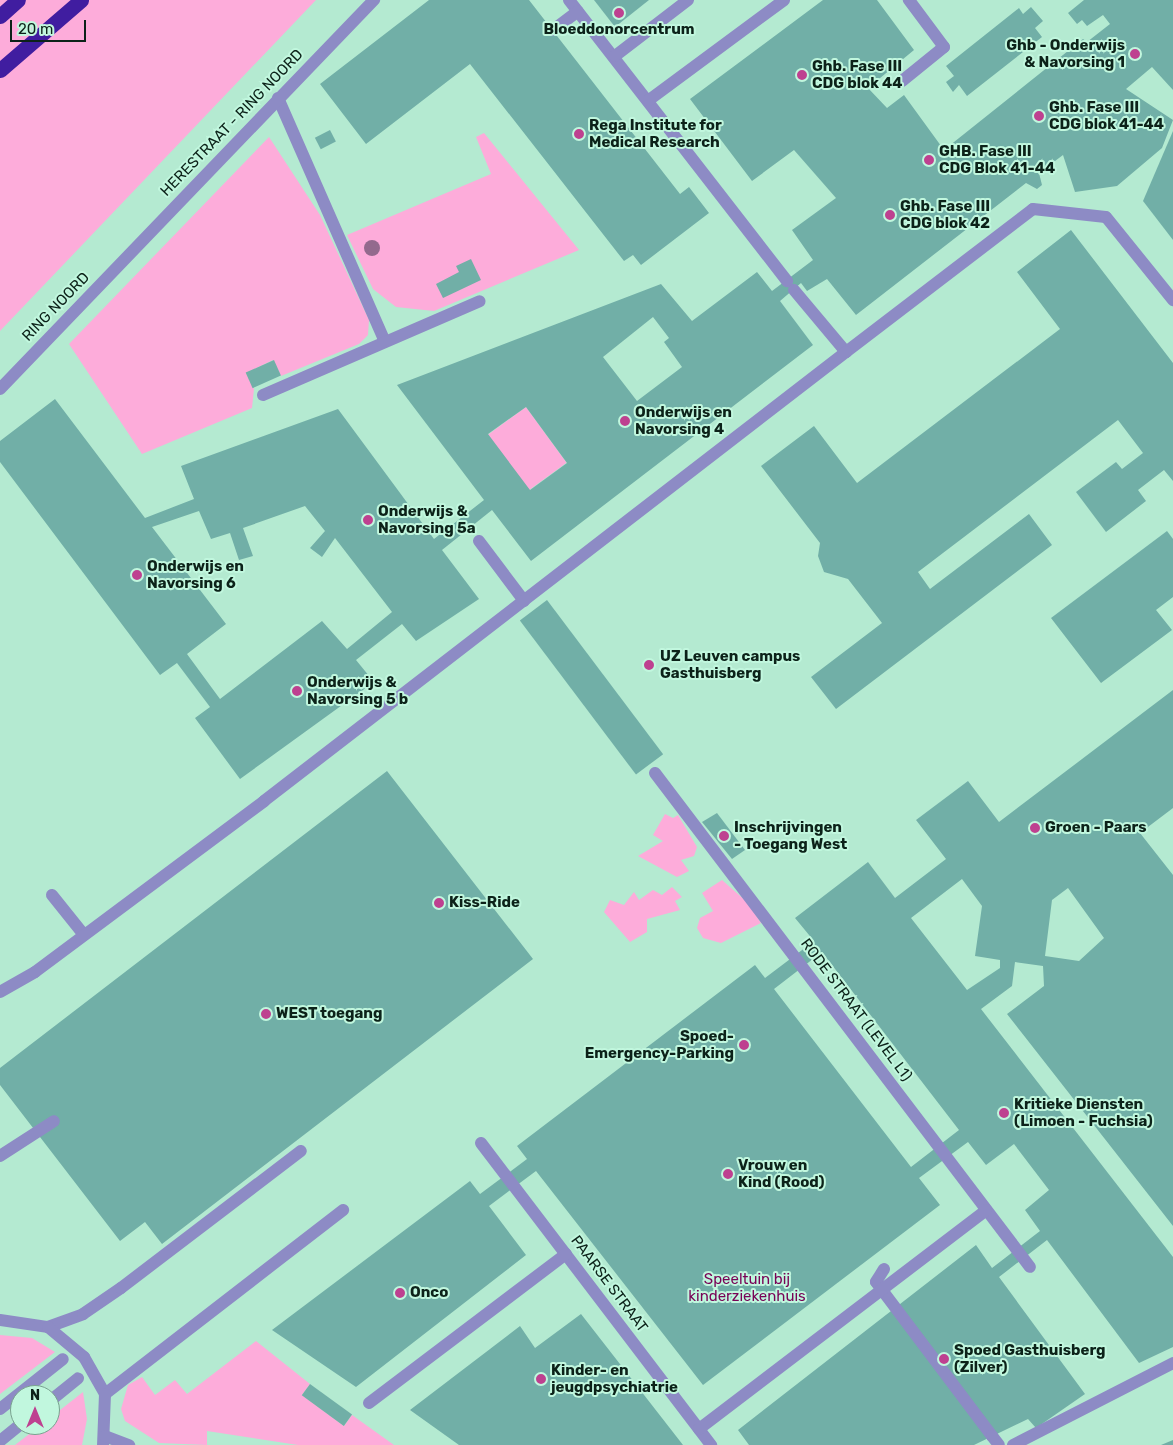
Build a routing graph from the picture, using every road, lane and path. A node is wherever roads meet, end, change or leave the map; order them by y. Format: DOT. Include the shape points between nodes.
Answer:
graph roads {
  1 [pos="18,0"];
  2 [pos="81,0"];
  3 [pos="374,0"];
  4 [pos="569,0"];
  5 [pos="688,0"];
  6 [pos="784,0"];
  7 [pos="909,0"];
  8 [pos="578,11"];
  9 [pos="0,16"];
  10 [pos="553,30"];
  11 [pos="615,56"];
  12 [pos="0,70"];
  13 [pos="902,81"];
  14 [pos="278,98"];
  15 [pos="649,100"];
  16 [pos="114,270"];
  17 [pos="1173,300"];
  18 [pos="480,301"];
  19 [pos="385,342"];
  20 [pos="846,352"];
  21 [pos="0,389"];
  22 [pos="263,395"];
  23 [pos="478,541"];
  24 [pos="524,601"];
  25 [pos="655,774"];
  26 [pos="52,895"];
  27 [pos="84,934"];
  28 [pos="0,992"];
  29 [pos="54,1121"];
  30 [pos="481,1143"];
  31 [pos="300,1151"];
  32 [pos="0,1156"];
  33 [pos="343,1210"];
  34 [pos="986,1210"];
  35 [pos="566,1254"];
  36 [pos="1030,1267"];
  37 [pos="884,1269"];
  38 [pos="0,1320"];
  39 [pos="48,1327"];
  40 [pos="63,1359"];
  41 [pos="1173,1363"];
  42 [pos="78,1378"];
  43 [pos="60,1393"];
  44 [pos="105,1394"];
  45 [pos="369,1403"];
  46 [pos="0,1408"];
  47 [pos="699,1429"];
  48 [pos="10,1433"];
  49 [pos="104,1440"];
  50 [pos="996,1440"];
  51 [pos="0,1441"];
  52 [pos="129,1445"];
  53 [pos="711,1445"];
  54 [pos="1013,1445"];
  1 -- 9 [label="highway"];
  2 -- 12 [label="highway"];
  3 -- 14 [label="street, HERESTRAAT - RING NOORD"];
  4 -- 8 [label="street"];
  5 -- 11 [label="street"];
  6 -- 15 [label="street"];
  7 -- 13 [label="street" via="944,47"];
  8 -- 10 [label="street"];
  8 -- 11 [label="street"];
  11 -- 15 [label="street"];
  14 -- 16 [label="street, HERESTRAAT - RING NOORD"];
  14 -- 19 [label="street"];
  15 -- 20 [label="street"];
  16 -- 21 [label="street, RING NOORD"];
  17 -- 20 [label="street" via="1106,217 1033,209"];
  18 -- 19 [label="street"];
  19 -- 22 [label="street"];
  20 -- 24 [label="street"];
  23 -- 24 [label="street"];
  24 -- 27 [label="street"];
  25 -- 34 [label="street, RODE STRAAT (LEVEL L1)"];
  26 -- 27 [label="street"];
  27 -- 28 [label="street"];
  29 -- 32 [label="street"];
  30 -- 35 [label="street, PAARSE STRAAT"];
  31 -- 39 [label="street" via="122,1288 83,1314"];
  33 -- 44 [label="street"];
  34 -- 36 [label="street, RODE STRAAT (LEVEL L1)"];
  34 -- 47 [label="street"];
  35 -- 45 [label="street"];
  35 -- 47 [label="street, PAARSE STRAAT"];
  37 -- 50 [label="street" via="876,1282"];
  38 -- 39 [label="street"];
  39 -- 44 [label="street" via="72,1343 97,1374"];
  40 -- 46 [label="street"];
  41 -- 54 [label="street"];
  42 -- 43 [label="street"];
  44 -- 49 [label="street"];
  47 -- 53 [label="street, PAARSE STRAAT"];
  48 -- 51 [label="street"];
  49 -- 52 [label="street"];
}
